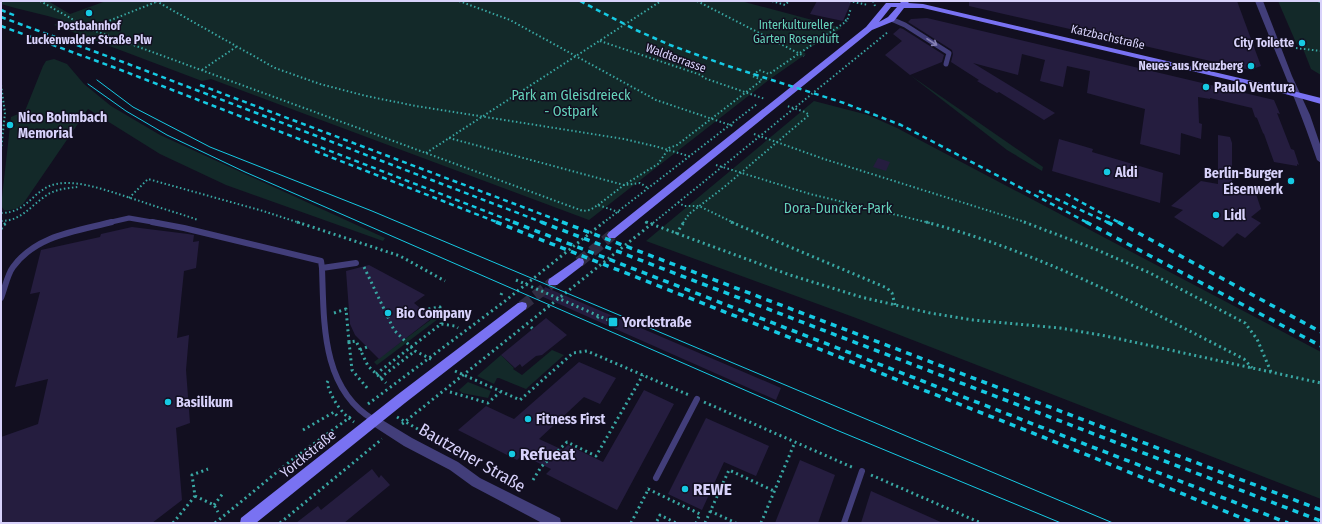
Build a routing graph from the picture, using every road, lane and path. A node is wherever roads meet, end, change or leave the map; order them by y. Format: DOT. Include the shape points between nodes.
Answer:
graph roads {
  1 [pos="40,1"];
  2 [pos="157,1"];
  3 [pos="459,1"];
  4 [pos="661,1"];
  5 [pos="697,1"];
  6 [pos="772,1"];
  7 [pos="789,1"];
  8 [pos="849,1"];
  9 [pos="1258,1"];
  10 [pos="1319,1"];
  11 [pos="887,3"];
  12 [pos="904,3"];
  13 [pos="1321,4"];
  14 [pos="868,5"];
  15 [pos="851,8"];
  16 [pos="891,19"];
  17 [pos="90,29"];
  18 [pos="869,29"];
  19 [pos="600,41"];
  20 [pos="871,46"];
  21 [pos="236,47"];
  22 [pos="1296,48"];
  23 [pos="1321,51"];
  24 [pos="798,53"];
  25 [pos="576,56"];
  26 [pos="804,56"];
  27 [pos="946,64"];
  28 [pos="202,70"];
  29 [pos="1,85"];
  30 [pos="747,93"];
  31 [pos="1296,94"];
  32 [pos="765,97"];
  33 [pos="1321,101"];
  34 [pos="805,112"];
  35 [pos="483,117"];
  36 [pos="711,119"];
  37 [pos="715,120"];
  38 [pos="448,138"];
  39 [pos="771,140"];
  40 [pos="777,142"];
  41 [pos="669,148"];
  42 [pos="1,150"];
  43 [pos="675,151"];
  44 [pos="425,153"];
  45 [pos="1321,160"];
  46 [pos="735,171"];
  47 [pos="740,173"];
  48 [pos="624,185"];
  49 [pos="82,186"];
  50 [pos="648,188"];
  51 [pos="129,198"];
  52 [pos="678,202"];
  53 [pos="598,205"];
  54 [pos="699,206"];
  55 [pos="605,207"];
  56 [pos="1,213"];
  57 [pos="1,221"];
  58 [pos="7,222"];
  59 [pos="662,228"];
  60 [pos="1,229"];
  61 [pos="676,234"];
  62 [pos="208,235"];
  63 [pos="612,235"];
  64 [pos="578,262"];
  65 [pos="360,263"];
  66 [pos="322,268"];
  67 [pos="516,280"];
  68 [pos="445,281"];
  69 [pos="552,282"];
  70 [pos="576,282"];
  71 [pos="580,286"];
  72 [pos="503,290"];
  73 [pos="501,295"];
  74 [pos="1,298"];
  75 [pos="895,305"];
  76 [pos="522,306"];
  77 [pos="423,310"];
  78 [pos="324,316"];
  79 [pos="613,322"];
  80 [pos="441,324"];
  81 [pos="458,328"];
  82 [pos="349,342"];
  83 [pos="366,347"];
  84 [pos="360,350"];
  85 [pos="416,351"];
  86 [pos="419,354"];
  87 [pos="1252,368"];
  88 [pos="1272,372"];
  89 [pos="376,374"];
  90 [pos="643,375"];
  91 [pos="380,378"];
  92 [pos="475,380"];
  93 [pos="386,383"];
  94 [pos="395,383"];
  95 [pos="1321,383"];
  96 [pos="368,389"];
  97 [pos="450,392"];
  98 [pos="500,392"];
  99 [pos="697,399"];
  100 [pos="420,410"];
  101 [pos="338,417"];
  102 [pos="374,420"];
  103 [pos="303,430"];
  104 [pos="328,434"];
  105 [pos="795,442"];
  106 [pos="356,460"];
  107 [pos="208,469"];
  108 [pos="862,471"];
  109 [pos="656,478"];
  110 [pos="533,480"];
  111 [pos="774,491"];
  112 [pos="224,492"];
  113 [pos="194,496"];
  114 [pos="214,505"];
  115 [pos="710,511"];
  116 [pos="218,512"];
  117 [pos="657,521"];
  118 [pos="173,523"];
  119 [pos="215,523"];
  120 [pos="246,523"];
  121 [pos="280,523"];
  122 [pos="555,523"];
  123 [pos="631,523"];
  124 [pos="676,523"];
  125 [pos="696,523"];
  126 [pos="705,523"];
  127 [pos="736,523"];
  128 [pos="761,523"];
  129 [pos="844,523"];
  130 [pos="981,523"];
  1 -- 17 [label="path"];
  2 -- 17 [label="path"];
  2 -- 21 [label="path"];
  3 -- 25 [label="path" via="510,20"];
  4 -- 19 [label="path"];
  5 -- 24 [label="path"];
  6 -- 7 [label="path" via="785,5"];
  8 -- 14 [label="path"];
  9 -- 31 [label="street"];
  10 -- 13 [label="path"];
  11 -- 12 [label="main road, Katzbachstraße"];
  11 -- 18 [label="main road"];
  12 -- 16 [label="main road"];
  12 -- 31 [label="main road, Katzbachstraße" via="939,9"];
  15 -- 24 [label="path" via="846,21"];
  16 -- 18 [label="main road"];
  16 -- 27 [label="lane, one-way" via="949,53"];
  17 -- 28 [label="path"];
  18 -- 63 [label="main road"];
  19 -- 25 [label="path"];
  19 -- 30 [label="path, Waldterrasse"];
  20 -- 52 [label="path"];
  21 -- 28 [label="path"];
  21 -- 35 [label="path" via="288,74 349,93"];
  22 -- 23 [label="path"];
  24 -- 26 [label="path"];
  24 -- 30 [label="path" via="769,74 759,70 752,76 762,80"];
  25 -- 35 [label="path"];
  25 -- 36 [label="path" via="656,100"];
  28 -- 44 [label="path"];
  29 -- 42 [label="path" via="5,114"];
  30 -- 36 [label="path"];
  31 -- 33 [label="main road, Katzbachstraße"];
  31 -- 45 [label="street"];
  32 -- 50 [label="path"];
  34 -- 40 [label="path" via="809,115"];
  35 -- 38 [label="path"];
  35 -- 41 [label="path" via="634,140"];
  36 -- 37 [label="path"];
  36 -- 41 [label="path" via="677,145"];
  38 -- 44 [label="path"];
  38 -- 48 [label="path"];
  39 -- 40 [label="path"];
  40 -- 47 [label="path"];
  40 -- 88 [label="path" via="1030,224 1150,274 1244,323 1257,338"];
  41 -- 43 [label="path"];
  41 -- 48 [label="path" via="658,164"];
  44 -- 53 [label="path" via="583,211"];
  46 -- 47 [label="path"];
  47 -- 54 [label="path"];
  47 -- 87 [label="path" via="822,198 887,212 978,237 1058,267 1244,359"];
  48 -- 50 [label="path" via="640,183"];
  48 -- 53 [label="path"];
  49 -- 51 [label="path"];
  49 -- 56 [label="path" via="55,185 38,194 22,209 8,214"];
  49 -- 58 [label="path" via="50,193 22,216"];
  50 -- 94 [label="path" via="505,301"];
  51 -- 62 [label="path" via="201,221"];
  51 -- 68 [label="path" via="148,179 263,211 400,256"];
  52 -- 54 [label="path" via="684,206"];
  52 -- 70 [label="path" via="647,229"];
  53 -- 55 [label="path"];
  54 -- 61 [label="path" via="689,214"];
  54 -- 75 [label="path" via="719,217 887,288 892,293"];
  57 -- 58 [label="path"];
  58 -- 60 [label="path"];
  59 -- 61 [label="path"];
  61 -- 75 [label="path" via="790,275"];
  62 -- 66 [label="lane" via="321,261"];
  62 -- 74 [label="lane" via="129,218 51,237 29,251 13,268"];
  64 -- 69 [label="main road"];
  65 -- 66 [label="lane"];
  65 -- 85 [label="path" via="394,330"];
  66 -- 78 [label="lane"];
  67 -- 79 [label="path"];
  70 -- 71 [label="path"];
  70 -- 100 [label="path"];
  72 -- 73 [label="path"];
  75 -- 87 [label="path" via="973,320 1060,328"];
  76 -- 102 [label="main road, Yorckstraße"];
  77 -- 80 [label="path" via="440,307"];
  78 -- 82 [label="path" via="346,309"];
  78 -- 102 [label="lane" via="324,335 338,384 359,410"];
  80 -- 81 [label="path"];
  80 -- 89 [label="path"];
  82 -- 84 [label="path" via="356,341"];
  82 -- 96 [label="path" via="352,370"];
  83 -- 84 [label="path"];
  84 -- 89 [label="path" via="368,366"];
  85 -- 86 [label="path"];
  85 -- 91 [label="path"];
  87 -- 88 [label="path"];
  88 -- 95 [label="path"];
  89 -- 91 [label="path"];
  90 -- 98 [label="path" via="587,351 580,351 573,354 520,400"];
  90 -- 99 [label="path"];
  90 -- 110 [label="path" via="596,456 567,442 541,467"];
  91 -- 93 [label="path"];
  92 -- 98 [label="path"];
  97 -- 98 [label="path" via="488,403"];
  99 -- 105 [label="path"];
  99 -- 109 [label="lane"];
  101 -- 103 [label="path" via="334,412"];
  102 -- 120 [label="main road, Yorckstraße"];
  102 -- 122 [label="street, Bautzener Straße" via="408,442 454,466 476,482"];
  104 -- 119 [label="path"];
  105 -- 108 [label="path"];
  105 -- 111 [label="path"];
  106 -- 121 [label="path"];
  107 -- 113 [label="path" via="192,475"];
  108 -- 129 [label="lane"];
  108 -- 130 [label="path"];
  111 -- 115 [label="path" via="729,470"];
  111 -- 128 [label="path"];
  112 -- 114 [label="path"];
  113 -- 114 [label="path"];
  113 -- 118 [label="path"];
  114 -- 116 [label="path"];
  115 -- 126 [label="path"];
  115 -- 127 [label="path"];
  117 -- 124 [label="path" via="660,515"];
  123 -- 125 [label="path" via="649,487 700,514"];
}
